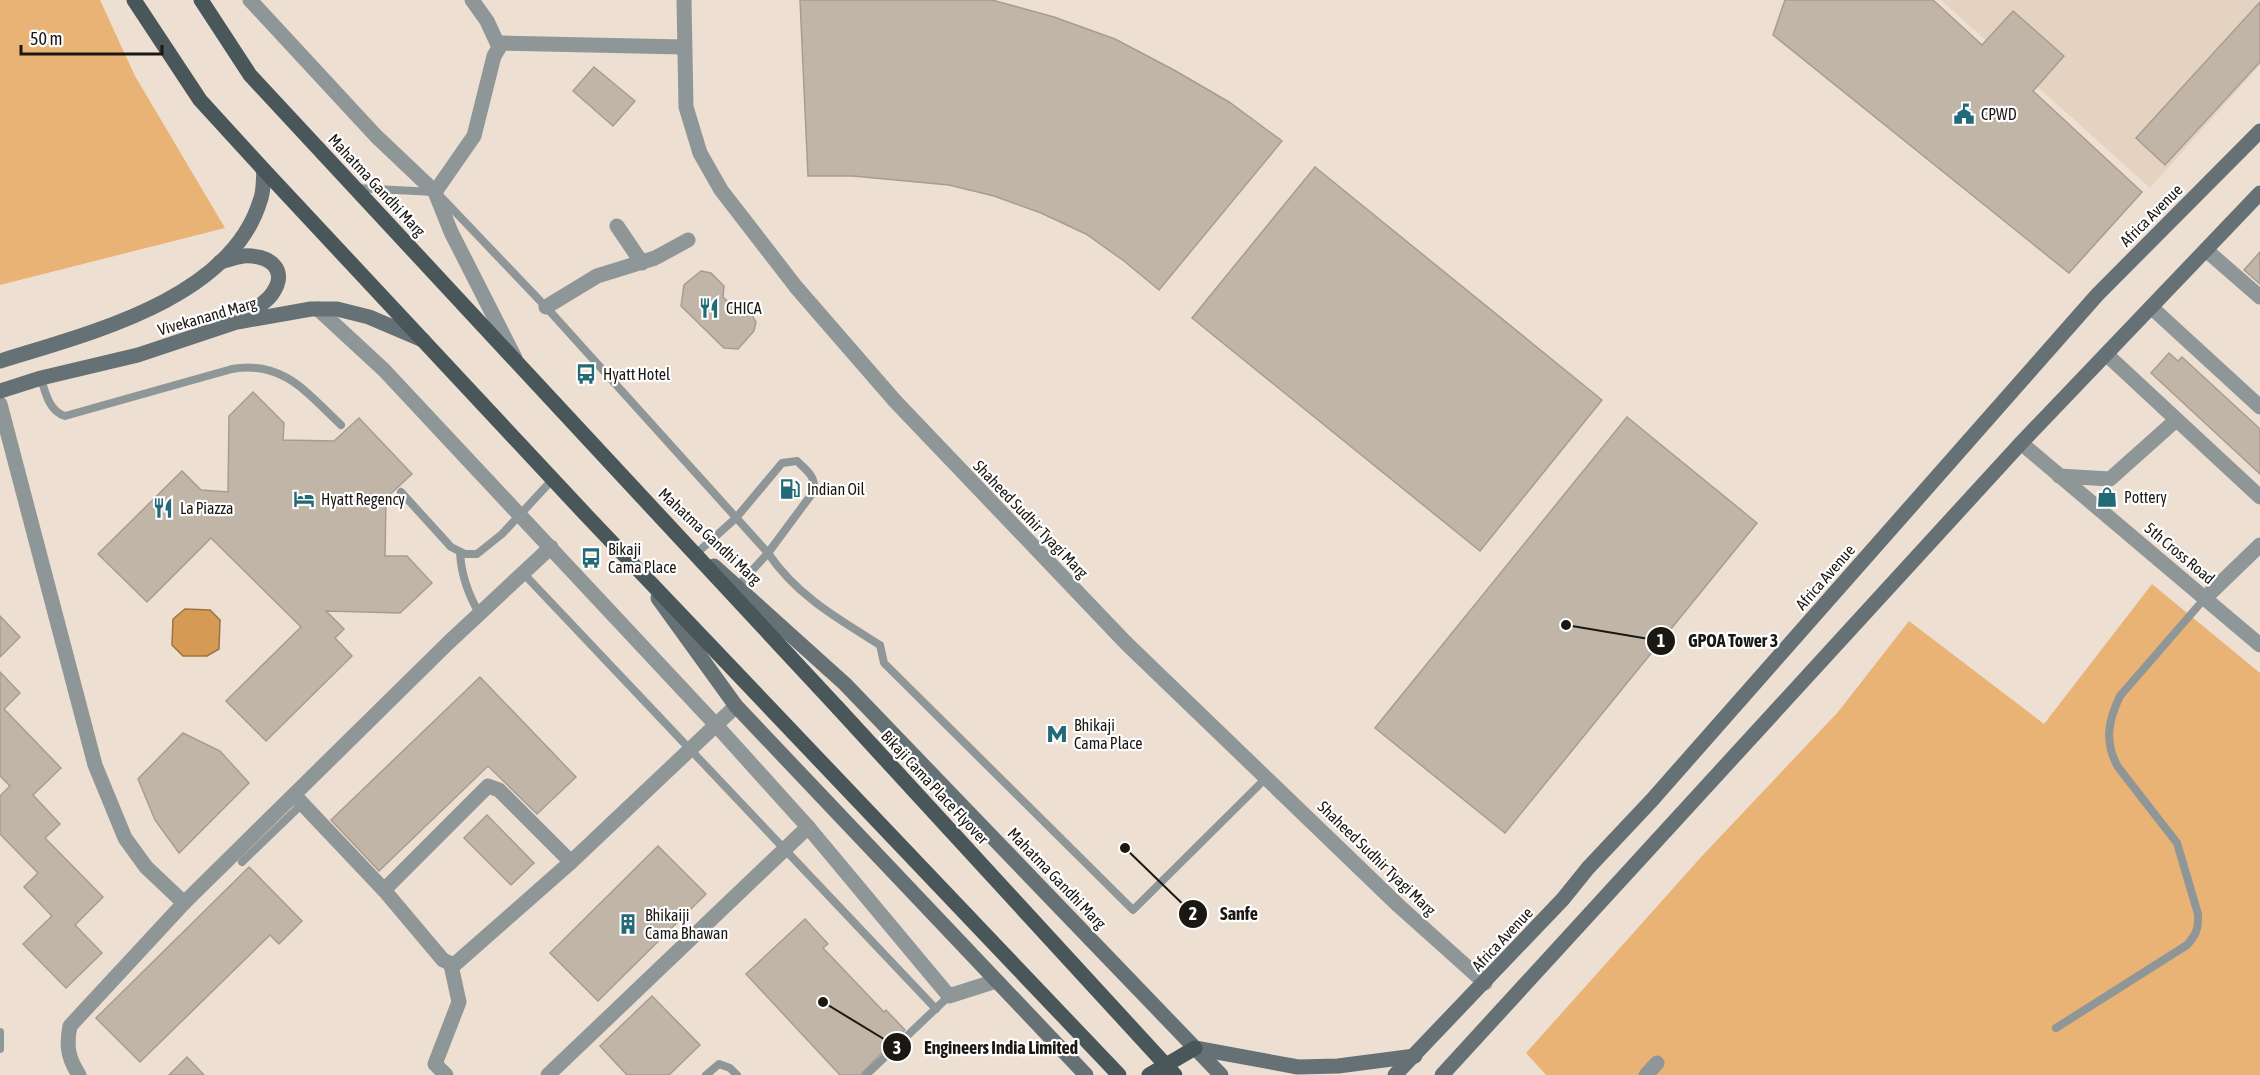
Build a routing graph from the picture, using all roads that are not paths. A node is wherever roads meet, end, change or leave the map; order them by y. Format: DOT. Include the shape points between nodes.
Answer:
graph roads {
  1 [pos="134,0"];
  2 [pos="201,0"];
  3 [pos="250,0"];
  4 [pos="472,0"];
  5 [pos="684,0"];
  6 [pos="499,47"];
  7 [pos="684,47"];
  8 [pos="2260,131"];
  9 [pos="264,170"];
  10 [pos="354,188"];
  11 [pos="435,192"];
  12 [pos="2260,193"];
  13 [pos="617,226"];
  14 [pos="688,240"];
  15 [pos="2206,250"];
  16 [pos="220,262"];
  17 [pos="642,263"];
  18 [pos="2260,297"];
  19 [pos="546,307"];
  20 [pos="2151,307"];
  21 [pos="318,309"];
  22 [pos="237,322"];
  23 [pos="423,340"];
  24 [pos="2106,354"];
  25 [pos="0,361"];
  26 [pos="518,363"];
  27 [pos="40,378"];
  28 [pos="0,391"];
  29 [pos="0,404"];
  30 [pos="2260,407"];
  31 [pos="2175,421"];
  32 [pos="340,425"];
  33 [pos="2021,443"];
  34 [pos="2059,476"];
  35 [pos="553,479"];
  36 [pos="401,492"];
  37 [pos="2260,497"];
  38 [pos="520,514"];
  39 [pos="736,518"];
  40 [pos="667,524"];
  41 [pos="2260,545"];
  42 [pos="551,547"];
  43 [pos="460,552"];
  44 [pos="698,552"];
  45 [pos="768,553"];
  46 [pos="631,560"];
  47 [pos="523,573"];
  48 [pos="737,587"];
  49 [pos="2205,598"];
  50 [pos="479,613"];
  51 [pos="2259,643"];
  52 [pos="736,706"];
  53 [pos="716,725"];
  54 [pos="690,750"];
  55 [pos="1265,779"];
  56 [pos="299,800"];
  57 [pos="808,827"];
  58 [pos="784,850"];
  59 [pos="242,862"];
  60 [pos="571,862"];
  61 [pos="384,890"];
  62 [pos="184,903"];
  63 [pos="451,965"];
  64 [pos="996,981"];
  65 [pos="1485,983"];
  66 [pos="949,996"];
  67 [pos="936,1009"];
  68 [pos="2056,1028"];
  69 [pos="0,1032"];
  70 [pos="1195,1048"];
  71 [pos="0,1049"];
  72 [pos="1415,1056"];
  73 [pos="1657,1063"];
  74 [pos="79,1075"];
  75 [pos="446,1075"];
  76 [pos="548,1075"];
  77 [pos="706,1075"];
  78 [pos="737,1075"];
  79 [pos="866,1075"];
  80 [pos="1086,1075"];
  81 [pos="1119,1075"];
  82 [pos="1149,1075"];
  83 [pos="1175,1075"];
  84 [pos="1221,1075"];
  85 [pos="1395,1075"];
  86 [pos="1442,1075"];
  87 [pos="1646,1075"];
  1 -- 9 [label="main road" via="200,99"];
  2 -- 10 [label="main road, Mahatma Gandhi Marg" via="250,75"];
  3 -- 11 [label="street" via="376,136"];
  4 -- 6 [label="street"];
  5 -- 7 [label="street, Shaheed Sudhir Tyagi Marg"];
  6 -- 7 [label="street" via="507,41"];
  6 -- 11 [label="street" via="474,136"];
  7 -- 55 [label="street, Shaheed Sudhir Tyagi Marg" via="686,108 700,153 722,190 796,287 966,477 1126,644"];
  8 -- 65 [label="main road, Africa Avenue" via="2097,295 1652,800"];
  9 -- 16 [label="main road" via="261,200 252,221"];
  9 -- 23 [label="main road"];
  10 -- 11 [label="lane"];
  10 -- 26 [label="main road, Mahatma Gandhi Marg"];
  11 -- 19 [label="lane"];
  11 -- 26 [label="street" via="451,232"];
  12 -- 15 [label="main road"];
  13 -- 17 [label="street"];
  14 -- 17 [label="street"];
  15 -- 18 [label="street"];
  15 -- 20 [label="main road"];
  16 -- 22 [label="main road" via="243,256 264,258 278,270 280,281 271,296"];
  16 -- 25 [label="main road" via="186,289 112,326"];
  17 -- 19 [label="street" via="597,276"];
  19 -- 39 [label="lane"];
  20 -- 24 [label="main road"];
  20 -- 30 [label="street"];
  21 -- 22 [label="main road, Vivekanand Marg"];
  21 -- 23 [label="main road, Vivekanand Marg" via="369,317"];
  21 -- 38 [label="street" via="384,370"];
  22 -- 27 [label="main road, Vivekanand Marg" via="138,355"];
  23 -- 35 [label="main road"];
  24 -- 31 [label="street"];
  24 -- 33 [label="main road"];
  26 -- 40 [label="main road, Mahatma Gandhi Marg"];
  27 -- 28 [label="main road, Vivekanand Marg"];
  27 -- 32 [label="lane" via="50,403 65,416 232,369 269,368 294,382"];
  29 -- 62 [label="street" via="95,765 125,838 146,867"];
  31 -- 34 [label="street" via="2110,479"];
  31 -- 37 [label="street"];
  33 -- 34 [label="street, 5th Cross Road"];
  33 -- 86 [label="main road"];
  34 -- 49 [label="street, 5th Cross Road"];
  35 -- 38 [label="lane"];
  35 -- 46 [label="main road"];
  36 -- 43 [label="lane" via="439,536"];
  38 -- 42 [label="street"];
  38 -- 43 [label="lane" via="484,550 477,554"];
  39 -- 44 [label="lane"];
  39 -- 45 [label="lane"];
  39 -- 45 [label="lane" via="782,463 797,461 814,479 814,491"];
  40 -- 44 [label="main road, Mahatma Gandhi Marg"];
  40 -- 83 [label="main road, Bikaji Cama Place Flyover, bridge"];
  41 -- 49 [label="street"];
  42 -- 47 [label="street"];
  42 -- 53 [label="street"];
  43 -- 50 [label="lane" via="469,595"];
  44 -- 48 [label="main road, Mahatma Gandhi Marg"];
  45 -- 48 [label="lane"];
  45 -- 55 [label="lane" via="783,575 828,613 880,645 884,663 1133,910"];
  46 -- 52 [label="main road"];
  46 -- 81 [label="main road"];
  47 -- 50 [label="street"];
  47 -- 54 [label="lane"];
  48 -- 70 [label="main road, Mahatma Gandhi Marg" via="845,684"];
  49 -- 51 [label="street, 5th Cross Road"];
  49 -- 68 [label="lane" via="2120,696 2108,730 2110,753 2118,767 2177,843 2199,926 2187,945"];
  50 -- 56 [label="street"];
  52 -- 53 [label="street"];
  52 -- 64 [label="main road"];
  53 -- 54 [label="street"];
  53 -- 57 [label="street"];
  54 -- 58 [label="lane"];
  54 -- 60 [label="street"];
  55 -- 65 [label="street, Shaheed Sudhir Tyagi Marg"];
  56 -- 59 [label="lane"];
  56 -- 61 [label="street"];
  56 -- 62 [label="street"];
  57 -- 58 [label="street"];
  57 -- 66 [label="street"];
  58 -- 67 [label="lane"];
  58 -- 76 [label="street"];
  60 -- 61 [label="street" via="499,790 488,786"];
  60 -- 63 [label="street"];
  61 -- 63 [label="street"];
  62 -- 74 [label="street" via="70,1026 67,1050"];
  63 -- 75 [label="street" via="459,1002 435,1064"];
  64 -- 66 [label="street"];
  64 -- 80 [label="main road"];
  65 -- 72 [label="main road, Africa Avenue"];
  66 -- 67 [label="lane"];
  67 -- 79 [label="lane"];
  69 -- 71 [label="lane"];
  70 -- 72 [label="main road" via="1298,1067"];
  70 -- 82 [label="main road"];
  70 -- 84 [label="main road, Mahatma Gandhi Marg"];
  72 -- 85 [label="main road, Africa Avenue"];
  73 -- 87 [label="street"];
  77 -- 78 [label="lane" via="719,1064"];
}
